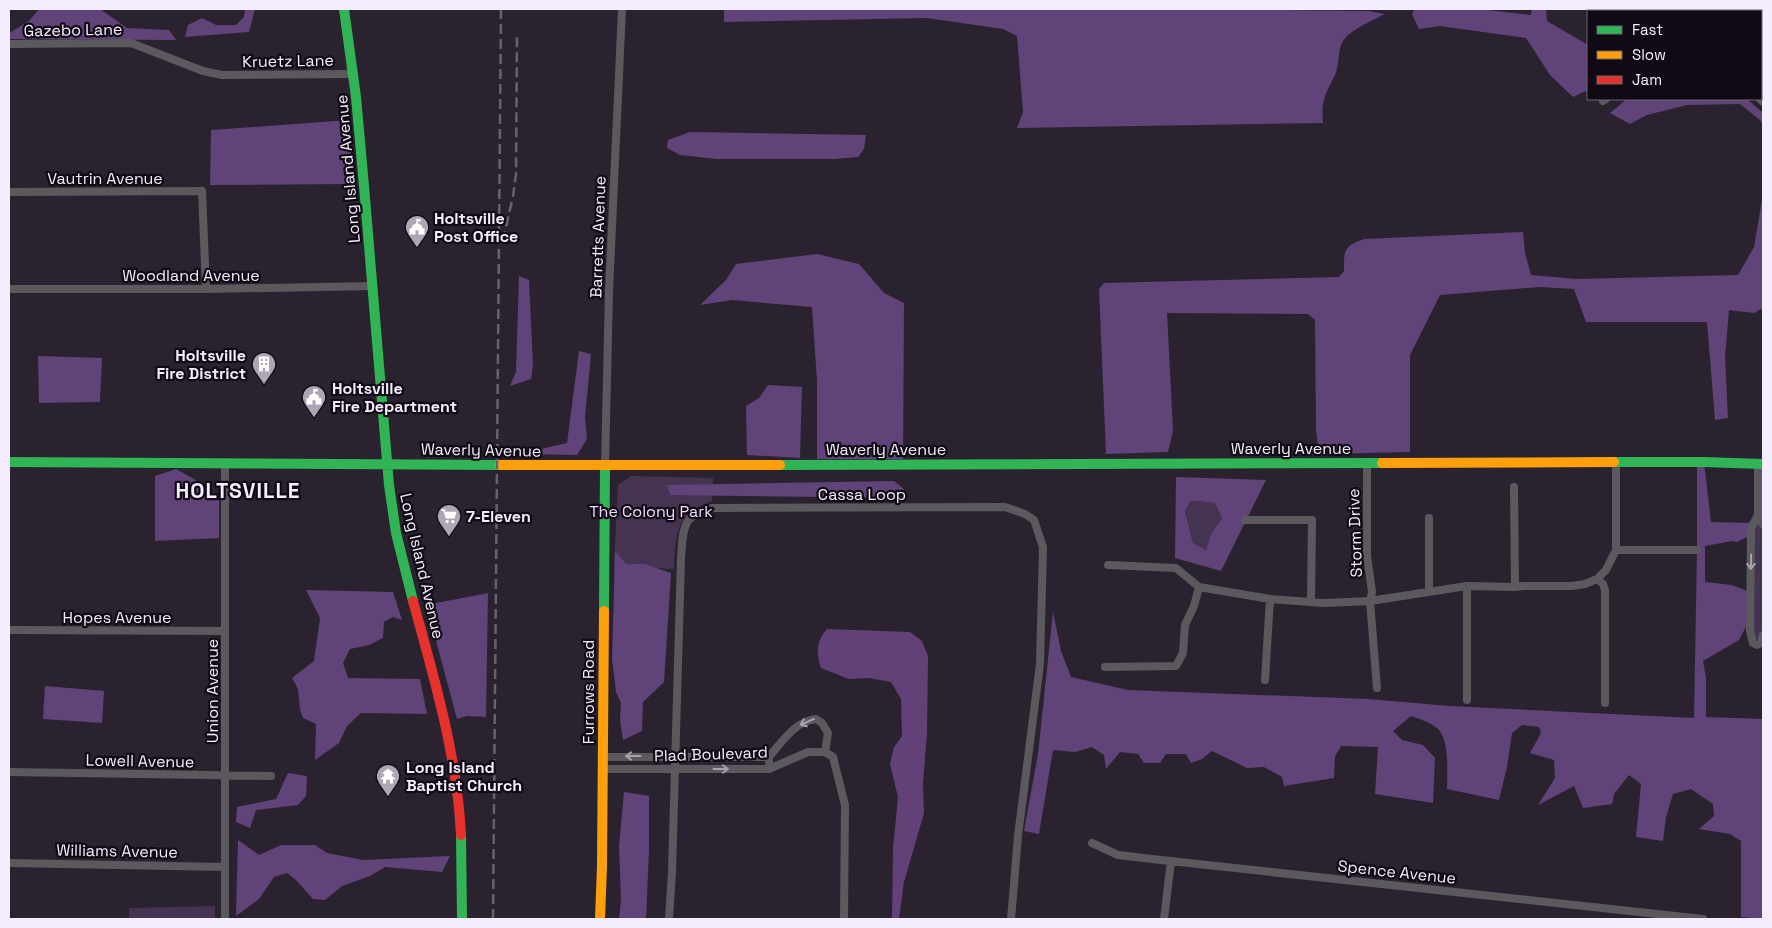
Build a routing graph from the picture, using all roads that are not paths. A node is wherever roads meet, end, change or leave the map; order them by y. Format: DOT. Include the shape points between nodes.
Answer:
graph roads {
  1 [pos="344,9"];
  2 [pos="622,9"];
  3 [pos="9,44"];
  4 [pos="354,74"];
  5 [pos="222,75"];
  6 [pos="9,192"];
  7 [pos="373,286"];
  8 [pos="9,289"];
  9 [pos="206,289"];
  10 [pos="9,462"];
  11 [pos="1616,462"];
  12 [pos="225,463"];
  13 [pos="387,464"];
  14 [pos="1367,464"];
  15 [pos="1761,464"];
  16 [pos="605,466"];
  17 [pos="1514,487"];
  18 [pos="1758,515"];
  19 [pos="1429,518"];
  20 [pos="1245,520"];
  21 [pos="1763,524"];
  22 [pos="1616,550"];
  23 [pos="1697,550"];
  24 [pos="1108,566"];
  25 [pos="1597,579"];
  26 [pos="1199,586"];
  27 [pos="1467,586"];
  28 [pos="1515,587"];
  29 [pos="1429,591"];
  30 [pos="1270,599"];
  31 [pos="1311,601"];
  32 [pos="1370,601"];
  33 [pos="9,630"];
  34 [pos="226,630"];
  35 [pos="1763,635"];
  36 [pos="1105,667"];
  37 [pos="1265,680"];
  38 [pos="1377,688"];
  39 [pos="1467,700"];
  40 [pos="1605,703"];
  41 [pos="824,752"];
  42 [pos="603,756"];
  43 [pos="675,757"];
  44 [pos="769,757"];
  45 [pos="603,769"];
  46 [pos="769,769"];
  47 [pos="674,770"];
  48 [pos="9,772"];
  49 [pos="225,776"];
  50 [pos="271,776"];
  51 [pos="1092,842"];
  52 [pos="1171,861"];
  53 [pos="9,862"];
  54 [pos="225,867"];
  55 [pos="225,919"];
  56 [pos="462,919"];
  57 [pos="600,919"];
  58 [pos="669,919"];
  59 [pos="844,919"];
  60 [pos="1011,919"];
  61 [pos="1164,919"];
  62 [pos="1703,919"];
  1 -- 4 [label="street, Long Island Avenue"];
  2 -- 16 [label="street, Barretts Avenue" via="609,291"];
  3 -- 5 [label="street, Gazebo Lane" via="131,42 203,71"];
  4 -- 5 [label="street, Kruetz Lane"];
  4 -- 7 [label="street, Long Island Avenue"];
  6 -- 9 [label="street, Vautrin Avenue" via="202,191"];
  7 -- 9 [label="street, Woodland Avenue"];
  7 -- 13 [label="street, Long Island Avenue"];
  8 -- 9 [label="street, Woodland Avenue"];
  10 -- 12 [label="street, Waverly Avenue"];
  11 -- 14 [label="street, Waverly Avenue"];
  11 -- 15 [label="street, Waverly Avenue"];
  11 -- 22 [label="street"];
  12 -- 13 [label="street, Waverly Avenue"];
  12 -- 34 [label="street, Union Avenue"];
  13 -- 16 [label="street, Waverly Avenue"];
  13 -- 56 [label="street, Long Island Avenue" via="391,504 406,575 453,759 462,843"];
  14 -- 16 [label="street, Waverly Avenue"];
  14 -- 32 [label="street, Storm Drive"];
  15 -- 18 [label="street"];
  16 -- 42 [label="street, Furrows Road"];
  17 -- 28 [label="street"];
  18 -- 21 [label="street"];
  18 -- 35 [label="street, one-way" via="1751,528 1750,631 1753,643 1757,645"];
  19 -- 29 [label="street"];
  20 -- 31 [label="street" via="1312,520"];
  22 -- 23 [label="street"];
  22 -- 25 [label="street" via="1606,570"];
  24 -- 26 [label="street, Storm Drive" via="1176,568"];
  25 -- 28 [label="street, Storm Drive" via="1572,586"];
  25 -- 40 [label="street" via="1605,590"];
  26 -- 30 [label="street, Storm Drive"];
  26 -- 36 [label="street" via="1185,624 1183,653 1176,666"];
  27 -- 28 [label="street, Storm Drive"];
  27 -- 29 [label="street, Storm Drive"];
  27 -- 39 [label="street"];
  29 -- 32 [label="street, Storm Drive"];
  30 -- 31 [label="street, Storm Drive"];
  30 -- 37 [label="street"];
  31 -- 32 [label="street, Storm Drive"];
  32 -- 38 [label="street, Storm Drive"];
  33 -- 34 [label="street, Hopes Avenue"];
  34 -- 49 [label="street, Union Avenue"];
  41 -- 44 [label="street, one-way" via="828,733 822,722 809,719 792,730"];
  41 -- 46 [label="street, Plad Boulevard" via="808,752"];
  41 -- 59 [label="street" via="833,757 845,805"];
  43 -- 42 [label="street, Plad Boulevard, one-way"];
  42 -- 45 [label="street, Furrows Road"];
  43 -- 44 [label="street, Plad Boulevard"];
  43 -- 47 [label="street, Cassa Loop"];
  43 -- 60 [label="street, Cassa Loop" via="683,530 692,516 713,508 1005,506 1025,514 1034,520 1044,547 1040,664"];
  44 -- 46 [label="street"];
  45 -- 47 [label="street, Plad Boulevard"];
  45 -- 57 [label="street, Furrows Road"];
  47 -- 46 [label="street, Plad Boulevard, one-way"];
  47 -- 58 [label="street, Cassa Loop"];
  48 -- 49 [label="street, Lowell Avenue"];
  49 -- 50 [label="street, Lowell Avenue"];
  49 -- 54 [label="street, Union Avenue"];
  51 -- 52 [label="street, Spence Avenue" via="1118,855"];
  52 -- 61 [label="street"];
  52 -- 62 [label="street, Spence Avenue"];
  53 -- 54 [label="street, Williams Avenue"];
  54 -- 55 [label="street, Union Avenue"];
}
